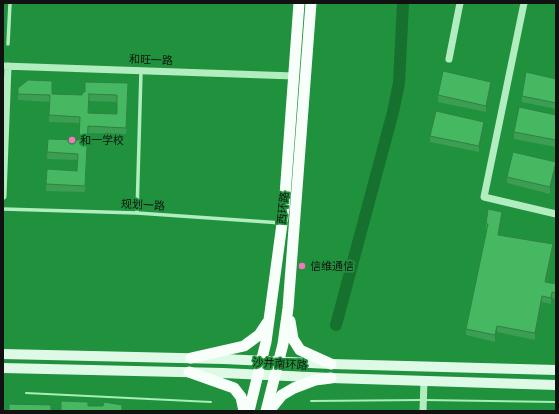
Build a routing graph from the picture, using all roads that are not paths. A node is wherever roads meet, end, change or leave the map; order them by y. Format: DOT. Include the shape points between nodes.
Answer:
graph roads {
  1 [pos="10,3"];
  2 [pos="299,3"];
  3 [pos="311,3"];
  4 [pos="460,3"];
  5 [pos="524,3"];
  6 [pos="8,44"];
  7 [pos="449,59"];
  8 [pos="5,66"];
  9 [pos="142,71"];
  10 [pos="294,76"];
  11 [pos="3,196"];
  12 [pos="3,209"];
  13 [pos="136,213"];
  14 [pos="556,214"];
  15 [pos="282,223"];
  16 [pos="288,308"];
  17 [pos="268,321"];
  18 [pos="3,354"];
  19 [pos="191,358"];
  20 [pos="261,361"];
  21 [pos="278,362"];
  22 [pos="331,364"];
  23 [pos="3,368"];
  24 [pos="556,370"];
  25 [pos="189,372"];
  26 [pos="258,374"];
  27 [pos="275,375"];
  28 [pos="330,378"];
  29 [pos="424,380"];
  30 [pos="556,385"];
  31 [pos="423,408"];
  32 [pos="244,411"];
  33 [pos="249,411"];
  34 [pos="266,411"];
  35 [pos="269,411"];
  1 -- 6 [label="lane"];
  2 -- 10 [label="main road, 西环路"];
  3 -- 16 [label="main road, 西环路"];
  4 -- 7 [label="street"];
  5 -- 14 [label="street" via="484,197"];
  8 -- 9 [label="street, 和旺一路"];
  8 -- 11 [label="street"];
  9 -- 10 [label="street, 和旺一路"];
  9 -- 13 [label="lane"];
  10 -- 15 [label="main road, 西环路"];
  12 -- 13 [label="lane, 规划一路"];
  13 -- 15 [label="lane, 规划一路"];
  15 -- 17 [label="main road, 西环路"];
  16 -- 21 [label="main road, 西环路"];
  16 -- 22 [label="main road" via="296,344 305,353"];
  17 -- 19 [label="main road" via="259,335 244,346"];
  17 -- 20 [label="main road, 西环路"];
  18 -- 19 [label="main road, 沙井南环路"];
  19 -- 20 [label="main road, 沙井南环路"];
  20 -- 21 [label="main road, 沙井南环路"];
  20 -- 26 [label="main road, 西环路"];
  21 -- 22 [label="main road, 沙井南环路"];
  21 -- 27 [label="main road, 西环路"];
  22 -- 24 [label="main road, 沙井南环路"];
  23 -- 25 [label="main road, 沙井南环路"];
  25 -- 26 [label="main road, 沙井南环路"];
  25 -- 32 [label="main road" via="234,388 241,397"];
  26 -- 27 [label="main road, 沙井南环路"];
  26 -- 33 [label="main road, 西环路"];
  27 -- 28 [label="main road, 沙井南环路"];
  27 -- 34 [label="main road, 西环路"];
  28 -- 29 [label="main road, 沙井南环路"];
  28 -- 35 [label="main road" via="315,380 294,388 282,395"];
  29 -- 30 [label="main road, 沙井南环路"];
  29 -- 31 [label="street"];
}
